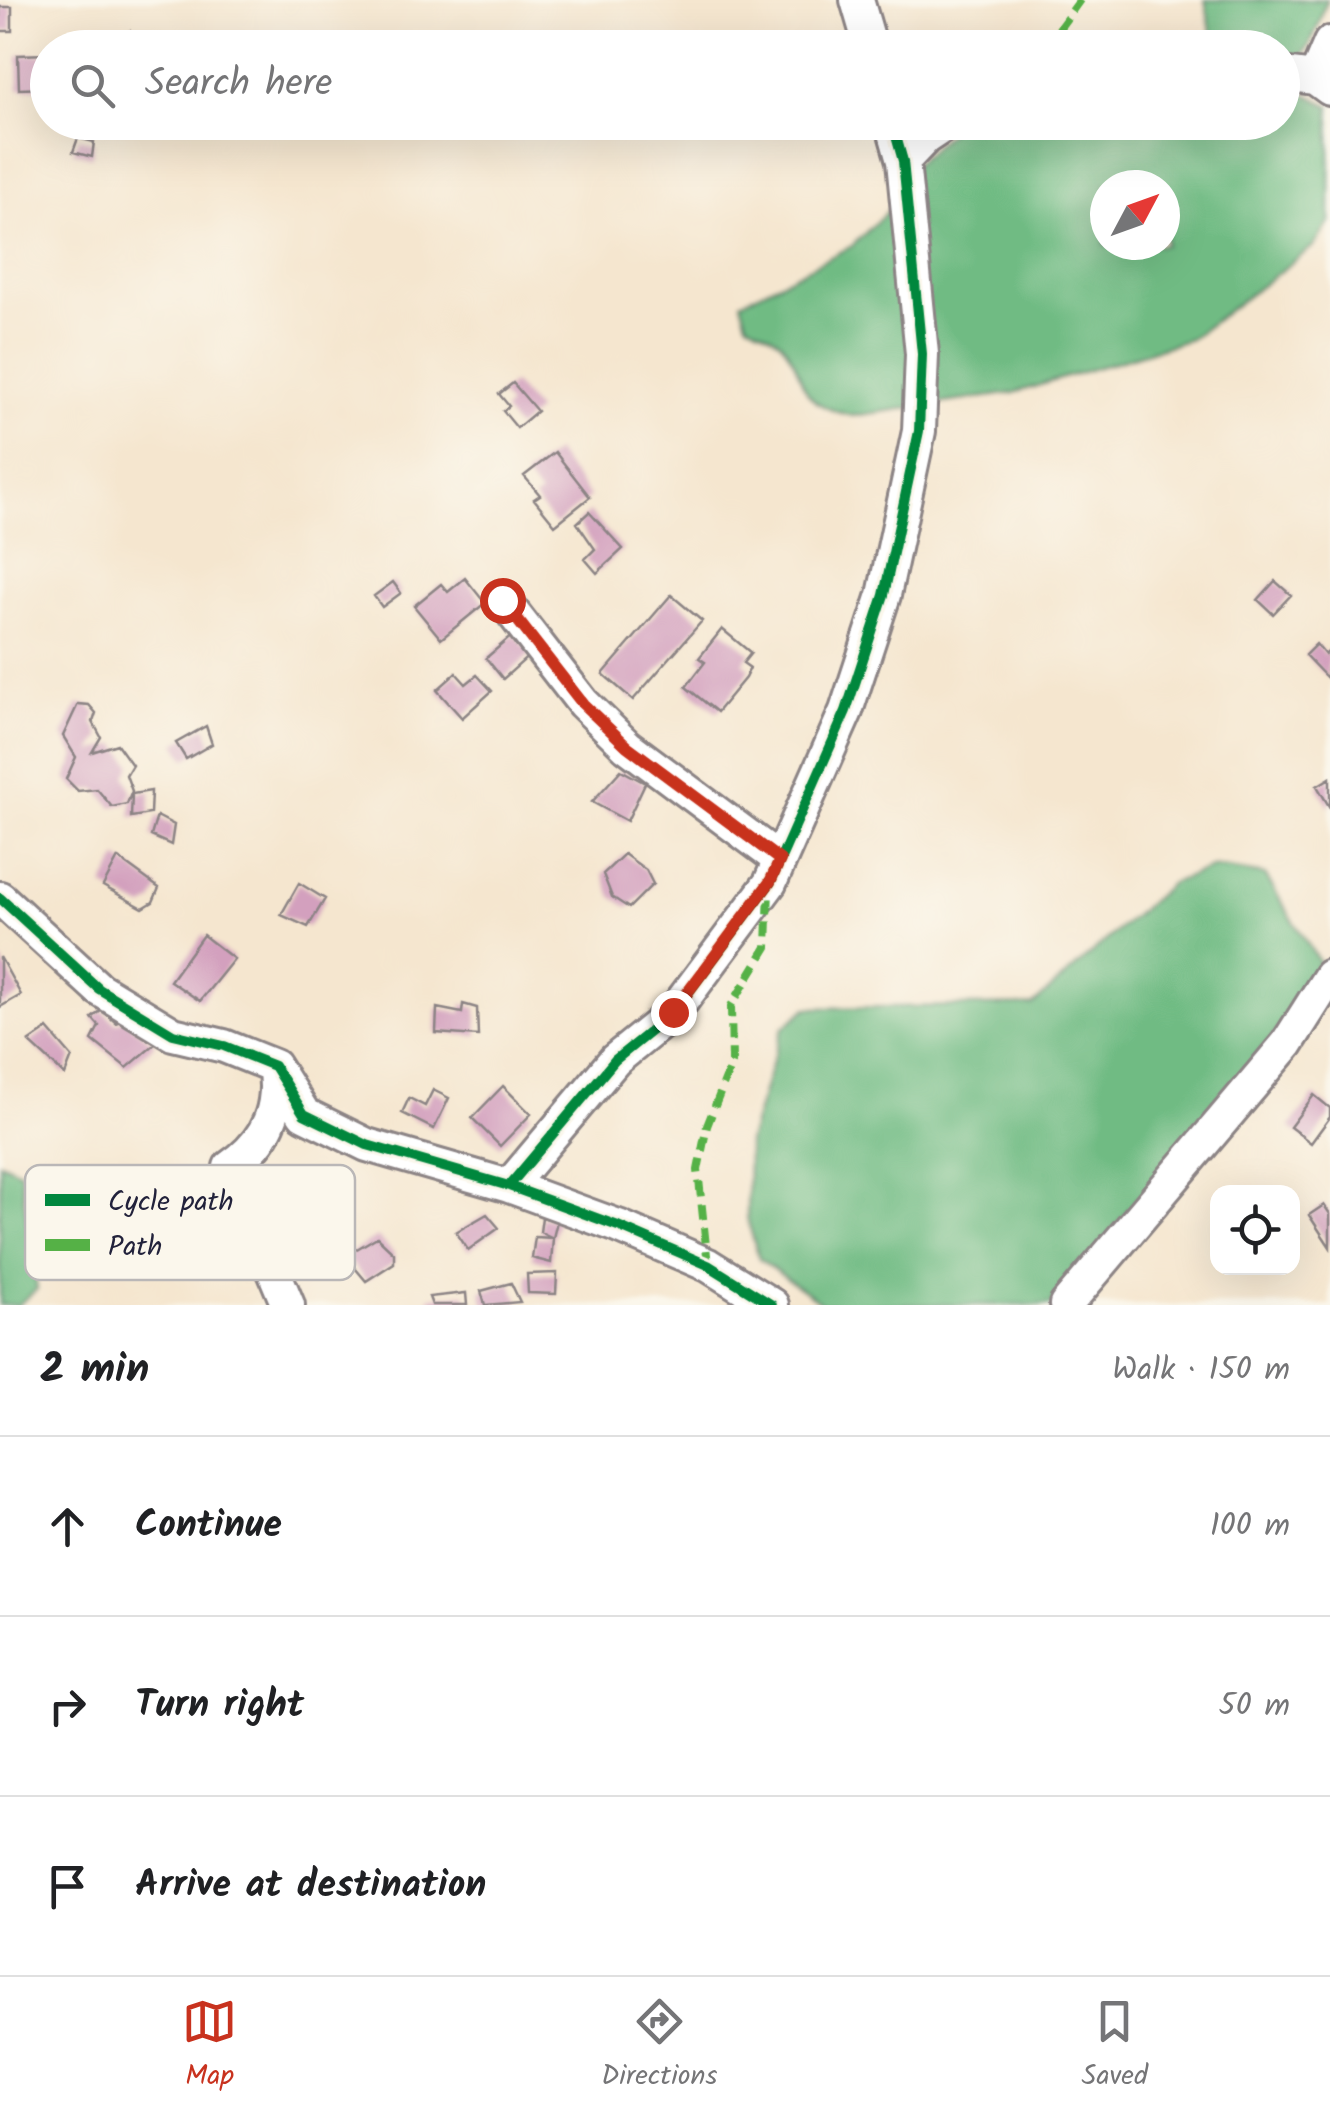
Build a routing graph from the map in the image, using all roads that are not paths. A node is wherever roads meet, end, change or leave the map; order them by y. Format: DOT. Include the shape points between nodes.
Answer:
graph roads {
  1 [pos="857,0"];
  2 [pos="865,30"];
  3 [pos="1330,43"];
  4 [pos="1309,80"];
  5 [pos="897,140"];
  6 [pos="928,140"];
  7 [pos="903,161"];
  8 [pos="502,600"];
  9 [pos="780,860"];
  10 [pos="0,898"];
  11 [pos="1330,976"];
  12 [pos="274,1066"];
  13 [pos="233,1165"];
  14 [pos="509,1186"];
  15 [pos="277,1280"];
  16 [pos="288,1305"];
  17 [pos="772,1305"];
  18 [pos="1066,1305"];
  1 -- 2 [label="street"];
  3 -- 4 [label="street"];
  5 -- 7 [label="street"];
  6 -- 7 [label="street"];
  7 -- 9 [label="street" via="922,354 919,431 884,595 821,772"];
  8 -- 9 [label="street" via="583,704 627,746"];
  9 -- 14 [label="street" via="673,1012 615,1060"];
  10 -- 12 [label="street" via="100,989 143,1016 173,1034"];
  11 -- 18 [label="street" via="1287,1044"];
  12 -- 13 [label="street" via="279,1095 270,1122 251,1153"];
  12 -- 14 [label="street" via="304,1114 366,1145"];
  14 -- 17 [label="street" via="708,1265"];
  15 -- 16 [label="street"];
}
